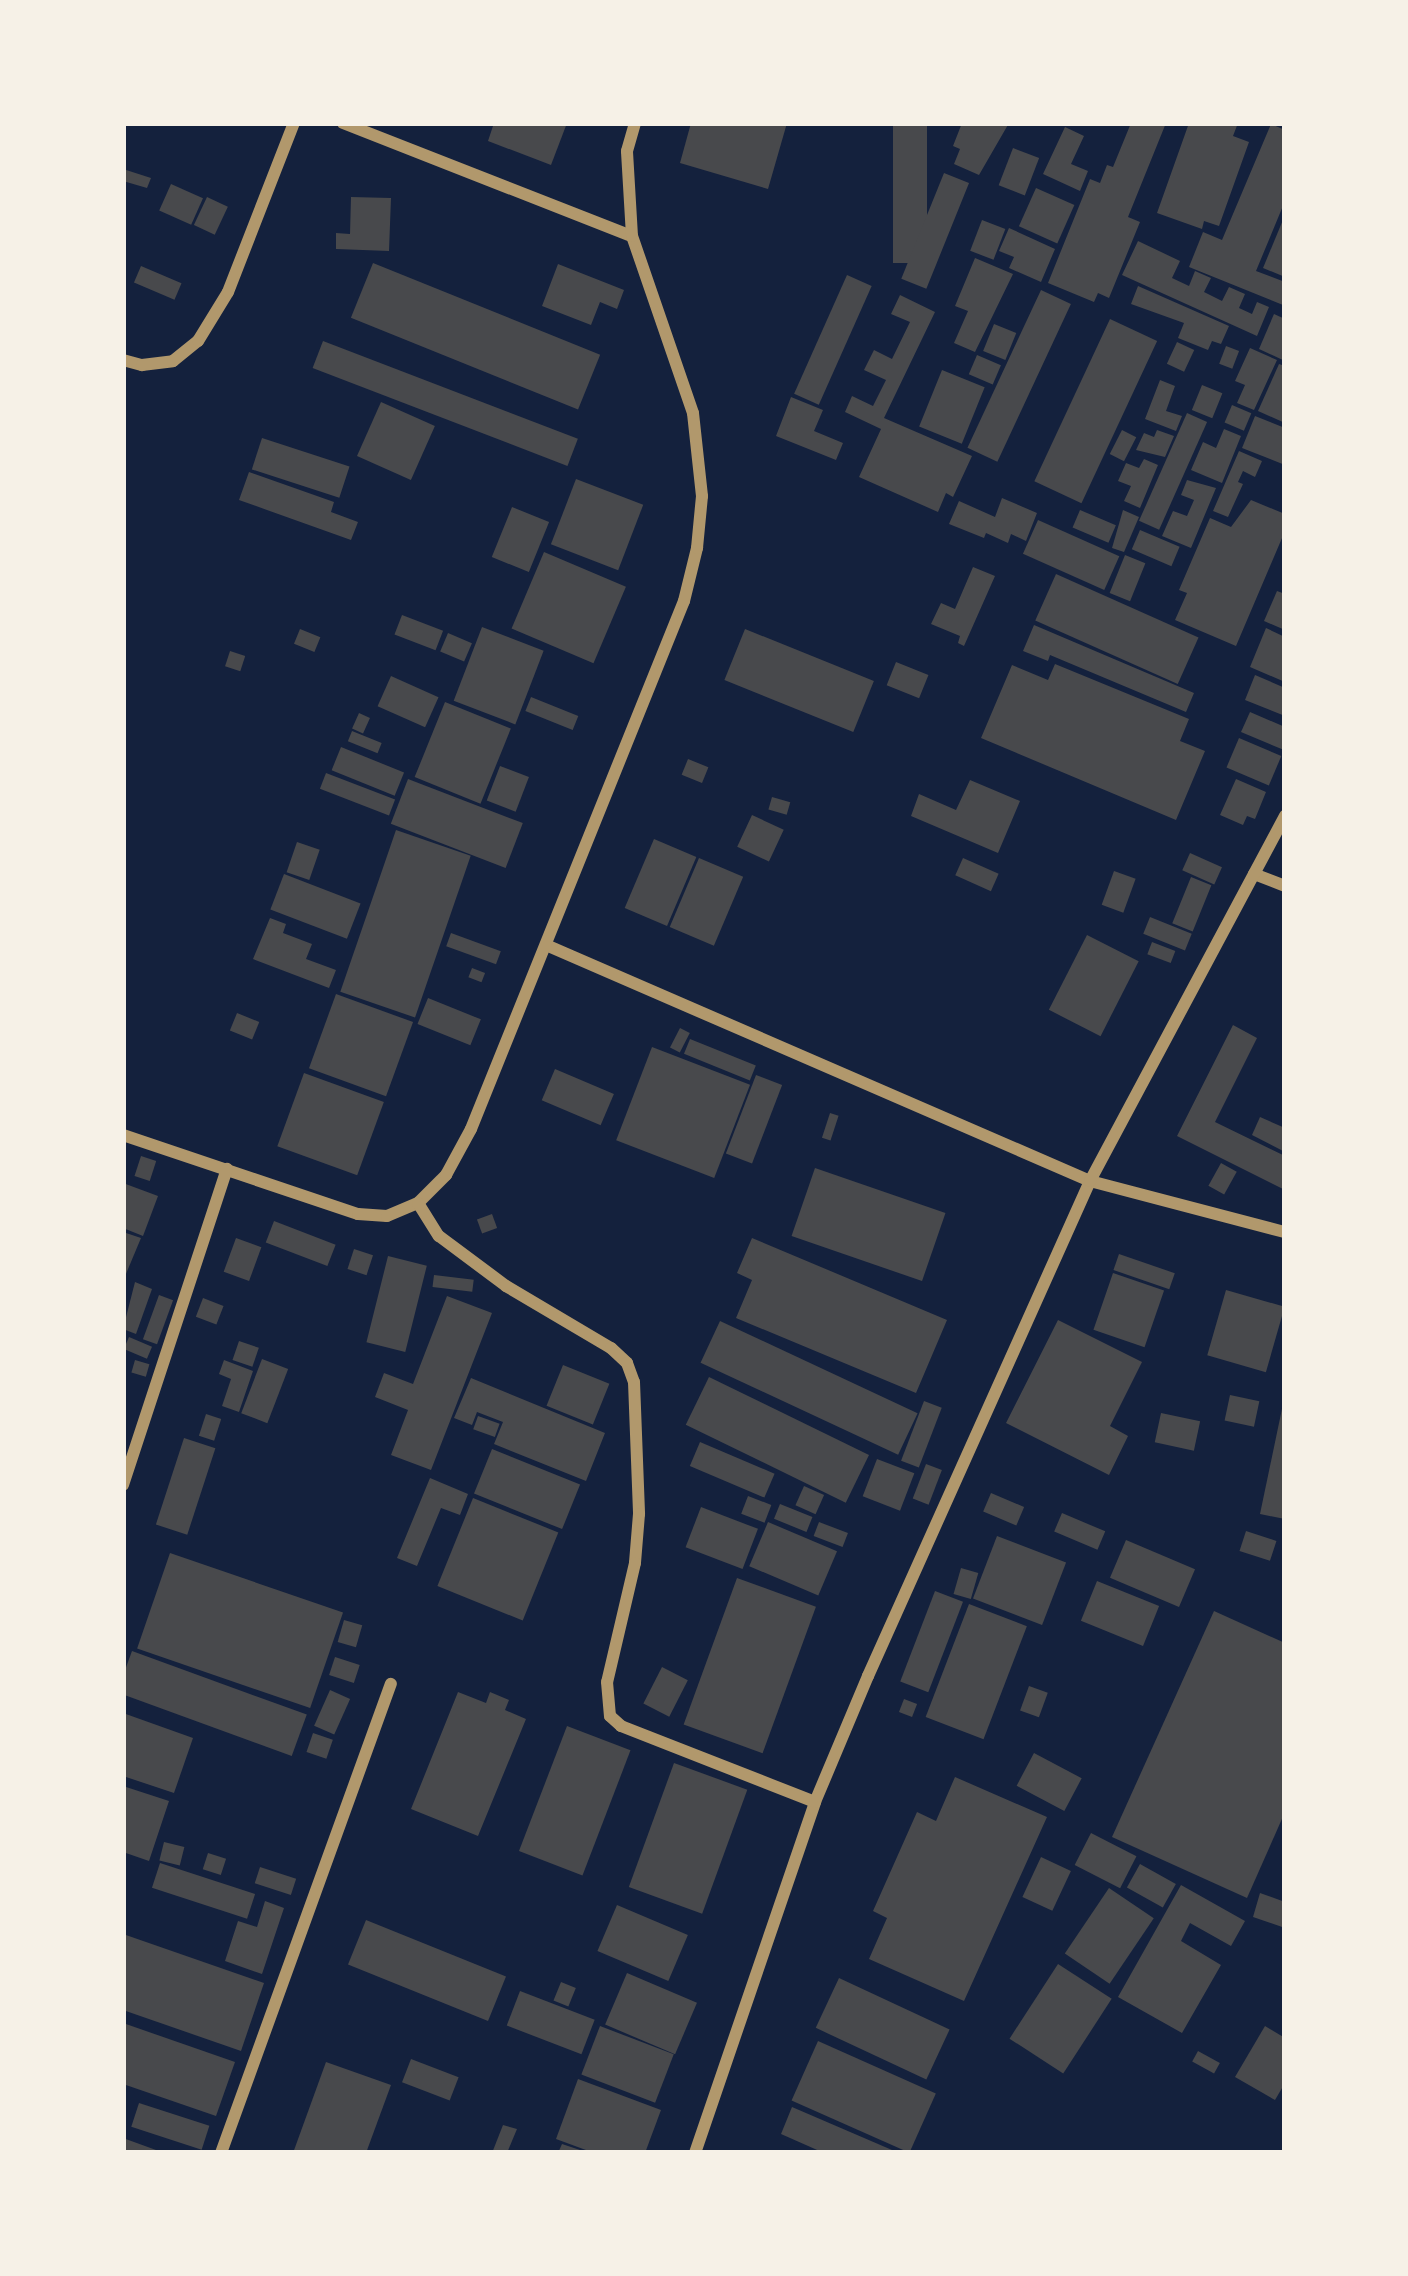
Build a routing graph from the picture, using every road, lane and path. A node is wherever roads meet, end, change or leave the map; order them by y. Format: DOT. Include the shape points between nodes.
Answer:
graph roads {
  1 [pos="294,123"];
  2 [pos="343,123"];
  3 [pos="635,123"];
  4 [pos="370,128"];
  5 [pos="632,236"];
  6 [pos="123,359"];
  7 [pos="1285,816"];
  8 [pos="1254,874"];
  9 [pos="1285,886"];
  10 [pos="546,945"];
  11 [pos="123,1135"];
  12 [pos="227,1169"];
  13 [pos="1090,1180"];
  14 [pos="418,1203"];
  15 [pos="1285,1232"];
  16 [pos="123,1485"];
  17 [pos="391,1684"];
  18 [pos="814,1802"];
  19 [pos="221,2153"];
  20 [pos="695,2153"];
  1 -- 6 [label="street" via="228,292 198,341 173,361"];
  2 -- 4 [label="street"];
  3 -- 5 [label="street" via="627,151"];
  4 -- 5 [label="street"];
  5 -- 10 [label="street" via="693,413 702,496 697,548 684,601"];
  7 -- 8 [label="street"];
  8 -- 9 [label="street"];
  8 -- 13 [label="street"];
  10 -- 13 [label="street"];
  10 -- 14 [label="street" via="471,1130 446,1175"];
  11 -- 12 [label="street"];
  12 -- 14 [label="street" via="358,1214 387,1216"];
  12 -- 16 [label="street"];
  13 -- 15 [label="street"];
  13 -- 18 [label="street"];
  14 -- 18 [label="street" via="439,1236 627,1363 640,1514 605,1694 610,1715"];
  17 -- 19 [label="street"];
  18 -- 20 [label="street"];
}
